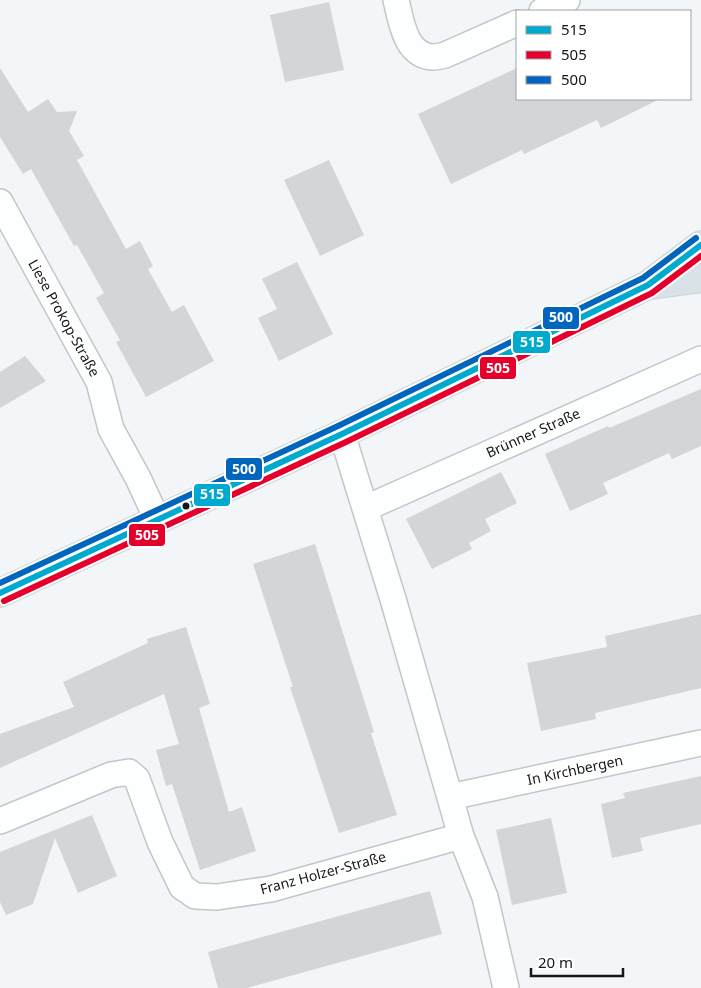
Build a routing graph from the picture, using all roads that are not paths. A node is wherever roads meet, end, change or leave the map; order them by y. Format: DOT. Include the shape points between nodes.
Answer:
graph roads {
  1 [pos="396,0"];
  2 [pos="567,0"];
  3 [pos="544,10"];
  4 [pos="516,23"];
  5 [pos="0,202"];
  6 [pos="701,246"];
  7 [pos="701,278"];
  8 [pos="648,285"];
  9 [pos="701,359"];
  10 [pos="342,434"];
  11 [pos="366,508"];
  12 [pos="157,519"];
  13 [pos="0,593"];
  14 [pos="701,743"];
  15 [pos="450,797"];
  16 [pos="0,822"];
  17 [pos="461,836"];
  18 [pos="506,988"];
  1 -- 4 [label="street" via="407,40 418,52 432,57 445,55"];
  2 -- 3 [label="street"];
  5 -- 12 [label="street, Liese Prokop-Straße" via="99,382 111,429"];
  6 -- 8 [label="main road"];
  7 -- 8 [label="main road"];
  8 -- 10 [label="main road"];
  9 -- 11 [label="street, Brünner Straße"];
  10 -- 11 [label="street"];
  10 -- 12 [label="main road"];
  11 -- 15 [label="street"];
  12 -- 13 [label="main road"];
  14 -- 15 [label="street, In Kirchbergen"];
  15 -- 17 [label="street"];
  16 -- 17 [label="street, Franz Holzer-Straße" via="111,775 129,772 137,780 160,842 182,886 196,896 271,889"];
  17 -- 18 [label="street" via="485,897"];
}
